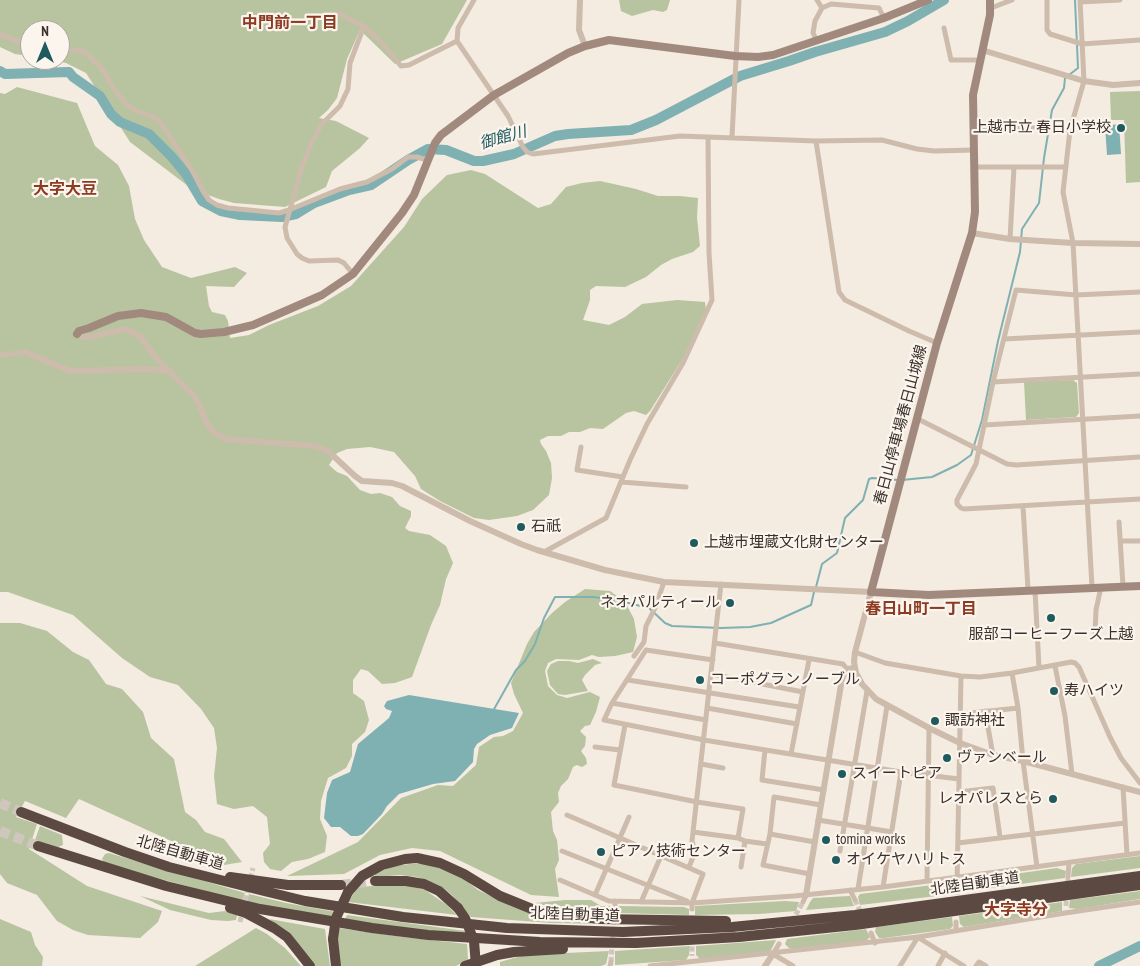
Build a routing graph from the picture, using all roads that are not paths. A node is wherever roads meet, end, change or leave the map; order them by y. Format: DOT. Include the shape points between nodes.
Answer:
graph roads {
  1 [pos="474,0"];
  2 [pos="580,0"];
  3 [pos="739,0"];
  4 [pos="817,0"];
  5 [pos="928,0"];
  6 [pos="1012,0"];
  7 [pos="1046,0"];
  8 [pos="1120,0"];
  9 [pos="1080,1"];
  10 [pos="991,4"];
  11 [pos="822,8"];
  12 [pos="337,13"];
  13 [pos="884,18"];
  14 [pos="364,26"];
  15 [pos="944,28"];
  16 [pos="0,34"];
  17 [pos="1140,40"];
  18 [pos="20,42"];
  19 [pos="457,42"];
  20 [pos="817,42"];
  21 [pos="1082,44"];
  22 [pos="585,46"];
  23 [pos="70,49"];
  24 [pos="982,50"];
  25 [pos="735,56"];
  26 [pos="980,60"];
  27 [pos="1084,81"];
  28 [pos="1140,83"];
  29 [pos="494,95"];
  30 [pos="1070,130"];
  31 [pos="974,131"];
  32 [pos="708,137"];
  33 [pos="732,137"];
  34 [pos="816,140"];
  35 [pos="974,150"];
  36 [pos="427,160"];
  37 [pos="974,167"];
  38 [pos="1014,167"];
  39 [pos="1066,167"];
  40 [pos="289,210"];
  41 [pos="972,233"];
  42 [pos="1010,239"];
  43 [pos="1073,243"];
  44 [pos="1140,244"];
  45 [pos="353,274"];
  46 [pos="1140,292"];
  47 [pos="1076,295"];
  48 [pos="1140,332"];
  49 [pos="77,334"];
  50 [pos="1078,336"];
  51 [pos="1004,339"];
  52 [pos="937,343"];
  53 [pos="25,352"];
  54 [pos="0,354"];
  55 [pos="170,371"];
  56 [pos="1140,374"];
  57 [pos="1080,377"];
  58 [pos="993,382"];
  59 [pos="1140,416"];
  60 [pos="918,419"];
  61 [pos="1083,420"];
  62 [pos="984,425"];
  63 [pos="581,447"];
  64 [pos="979,451"];
  65 [pos="1140,457"];
  66 [pos="1085,460"];
  67 [pos="622,479"];
  68 [pos="686,487"];
  69 [pos="1140,499"];
  70 [pos="1088,502"];
  71 [pos="1023,506"];
  72 [pos="1119,522"];
  73 [pos="1140,540"];
  74 [pos="1121,541"];
  75 [pos="544,552"];
  76 [pos="664,582"];
  77 [pos="721,584"];
  78 [pos="1123,586"];
  79 [pos="1140,586"];
  80 [pos="1092,587"];
  81 [pos="1101,587"];
  82 [pos="1031,589"];
  83 [pos="871,592"];
  84 [pos="1095,635"];
  85 [pos="715,643"];
  86 [pos="855,652"];
  87 [pos="634,656"];
  88 [pos="713,660"];
  89 [pos="809,660"];
  90 [pos="1055,666"];
  91 [pos="855,668"];
  92 [pos="1038,668"];
  93 [pos="847,669"];
  94 [pos="711,674"];
  95 [pos="1012,674"];
  96 [pos="961,676"];
  97 [pos="628,680"];
  98 [pos="867,691"];
  99 [pos="709,692"];
  100 [pos="803,692"];
  101 [pos="612,703"];
  102 [pos="887,706"];
  103 [pos="707,708"];
  104 [pos="799,708"];
  105 [pos="1018,708"];
  106 [pos="985,711"];
  107 [pos="961,714"];
  108 [pos="706,720"];
  109 [pos="797,724"];
  110 [pos="625,725"];
  111 [pos="928,728"];
  112 [pos="704,740"];
  113 [pos="960,743"];
  114 [pos="595,747"];
  115 [pos="620,750"];
  116 [pos="765,750"];
  117 [pos="791,754"];
  118 [pos="993,755"];
  119 [pos="828,760"];
  120 [pos="1023,762"];
  121 [pos="701,764"];
  122 [pos="854,764"];
  123 [pos="878,767"];
  124 [pos="723,768"];
  125 [pos="901,772"];
  126 [pos="1072,774"];
  127 [pos="928,776"];
  128 [pos="959,779"];
  129 [pos="1140,783"];
  130 [pos="1123,788"];
  131 [pos="824,790"];
  132 [pos="959,792"];
  133 [pos="1140,792"];
  134 [pos="697,802"];
  135 [pos="821,805"];
  136 [pos="21,812"];
  137 [pos="567,815"];
  138 [pos="629,817"];
  139 [pos="818,820"];
  140 [pos="1126,823"];
  141 [pos="845,824"];
  142 [pos="868,829"];
  143 [pos="693,832"];
  144 [pos="892,832"];
  145 [pos="770,834"];
  146 [pos="1032,835"];
  147 [pos="1000,837"];
  148 [pos="738,838"];
  149 [pos="619,839"];
  150 [pos="745,841"];
  151 [pos="815,842"];
  152 [pos="958,843"];
  153 [pos="767,844"];
  154 [pos="38,846"];
  155 [pos="562,851"];
  156 [pos="840,851"];
  157 [pos="125,852"];
  158 [pos="1140,853"];
  159 [pos="661,856"];
  160 [pos="1128,856"];
  161 [pos="79,860"];
  162 [pos="1069,863"];
  163 [pos="689,867"];
  164 [pos="1037,867"];
  165 [pos="741,868"];
  166 [pos="606,869"];
  167 [pos="810,874"];
  168 [pos="1140,876"];
  169 [pos="957,877"];
  170 [pos="1068,877"];
  171 [pos="560,880"];
  172 [pos="375,881"];
  173 [pos="927,881"];
  174 [pos="958,885"];
  175 [pos="1140,885"];
  176 [pos="648,886"];
  177 [pos="883,887"];
  178 [pos="345,888"];
  179 [pos="858,889"];
  180 [pos="850,890"];
  181 [pos="806,894"];
  182 [pos="595,895"];
  183 [pos="855,900"];
  184 [pos="615,901"];
  185 [pos="641,902"];
  186 [pos="803,902"];
  187 [pos="1140,902"];
  188 [pos="692,906"];
  189 [pos="1066,906"];
  190 [pos="614,910"];
  191 [pos="1064,913"];
  192 [pos="855,915"];
  193 [pos="956,922"];
  194 [pos="956,931"];
  195 [pos="871,933"];
  196 [pos="918,937"];
  197 [pos="682,940"];
  198 [pos="875,943"];
  199 [pos="779,944"];
  200 [pos="945,953"];
  201 [pos="773,954"];
  202 [pos="692,956"];
  203 [pos="688,965"];
  204 [pos="310,966"];
  205 [pos="336,966"];
  206 [pos="465,966"];
  207 [pos="476,966"];
  208 [pos="650,966"];
  209 [pos="765,966"];
  210 [pos="793,966"];
  211 [pos="900,966"];
  212 [pos="938,966"];
  213 [pos="964,966"];
  214 [pos="976,966"];
  215 [pos="986,966"];
  1 -- 19 [label="street" via="458,28"];
  2 -- 22 [label="street" via="579,30"];
  3 -- 25 [label="street"];
  4 -- 11 [label="street"];
  5 -- 13 [label="main road"];
  6 -- 10 [label="street"];
  7 -- 21 [label="street" via="1050,34"];
  8 -- 9 [label="street"];
  9 -- 21 [label="street"];
  10 -- 24 [label="main road, 春日山停車場春日山城線"];
  11 -- 13 [label="street" via="831,4 879,8"];
  11 -- 20 [label="street" via="813,27"];
  12 -- 14 [label="street"];
  13 -- 20 [label="main road"];
  14 -- 19 [label="street" via="401,66"];
  14 -- 40 [label="street" via="350,64 348,89 340,106 322,124 312,142"];
  15 -- 26 [label="street" via="951,60"];
  16 -- 18 [label="street"];
  17 -- 21 [label="street"];
  19 -- 29 [label="street"];
  20 -- 25 [label="main road" via="773,55"];
  21 -- 27 [label="street"];
  22 -- 25 [label="main road" via="609,40"];
  22 -- 29 [label="main road"];
  23 -- 40 [label="street" via="85,52 103,70 126,104 161,123 203,192 217,205 279,213"];
  24 -- 26 [label="main road, 春日山停車場春日山城線"];
  24 -- 27 [label="street"];
  25 -- 33 [label="street"];
  26 -- 31 [label="main road, 春日山停車場春日山城線" via="973,95"];
  27 -- 28 [label="street" via="1113,85"];
  27 -- 30 [label="street"];
  29 -- 32 [label="street" via="527,152 540,154 680,136"];
  29 -- 36 [label="main road" via="441,135"];
  30 -- 31 [label="street" via="1046,127"];
  30 -- 39 [label="street"];
  31 -- 35 [label="main road, 春日山停車場春日山城線"];
  32 -- 33 [label="street"];
  32 -- 67 [label="street" via="712,300 683,364 647,424"];
  33 -- 34 [label="street"];
  34 -- 35 [label="street" via="882,140 934,151"];
  34 -- 52 [label="street" via="839,292 845,300"];
  35 -- 37 [label="main road, 春日山停車場春日山城線"];
  36 -- 40 [label="street" via="408,157 392,170 367,182 340,189"];
  36 -- 45 [label="main road" via="414,195"];
  37 -- 38 [label="street"];
  37 -- 41 [label="main road, 春日山停車場春日山城線"];
  38 -- 39 [label="street"];
  38 -- 42 [label="street"];
  39 -- 43 [label="street" via="1064,192"];
  40 -- 45 [label="street" via="285,233 297,254 309,261 344,262"];
  41 -- 42 [label="street"];
  41 -- 52 [label="main road, 春日山停車場春日山城線"];
  42 -- 43 [label="street"];
  43 -- 44 [label="street"];
  43 -- 47 [label="street"];
  45 -- 49 [label="main road" via="284,313 224,332 195,333 166,317 142,313 118,316"];
  46 -- 47 [label="street"];
  47 -- 50 [label="street"];
  47 -- 51 [label="street" via="1016,290"];
  48 -- 50 [label="street"];
  49 -- 55 [label="street" via="82,337 120,330 133,332"];
  50 -- 51 [label="street"];
  50 -- 57 [label="street"];
  51 -- 58 [label="street"];
  52 -- 60 [label="main road, 春日山停車場春日山城線"];
  53 -- 54 [label="street"];
  53 -- 55 [label="street" via="70,372"];
  55 -- 75 [label="street" via="194,396 207,424 226,439 315,446 328,451 362,481 402,486"];
  56 -- 57 [label="street"];
  57 -- 58 [label="street"];
  57 -- 61 [label="street"];
  58 -- 62 [label="street"];
  59 -- 61 [label="street"];
  60 -- 64 [label="street"];
  60 -- 83 [label="main road, 春日山停車場春日山城線"];
  61 -- 62 [label="street"];
  61 -- 66 [label="street"];
  62 -- 64 [label="street"];
  63 -- 67 [label="street" via="577,470"];
  64 -- 66 [label="street" via="1016,465"];
  64 -- 71 [label="street" via="976,464 957,500 959,507"];
  65 -- 66 [label="street"];
  66 -- 70 [label="street"];
  67 -- 68 [label="street"];
  67 -- 75 [label="street" via="606,518"];
  69 -- 70 [label="street"];
  70 -- 71 [label="street"];
  70 -- 80 [label="street"];
  71 -- 82 [label="street"];
  72 -- 74 [label="street"];
  73 -- 74 [label="street"];
  74 -- 78 [label="street"];
  75 -- 76 [label="street" via="604,570"];
  76 -- 77 [label="street"];
  76 -- 87 [label="street" via="646,626 644,642"];
  77 -- 83 [label="street"];
  77 -- 85 [label="street"];
  78 -- 79 [label="main road"];
  78 -- 81 [label="main road"];
  80 -- 81 [label="main road"];
  80 -- 82 [label="main road"];
  81 -- 84 [label="street"];
  82 -- 83 [label="main road" via="929,595"];
  82 -- 92 [label="street"];
  83 -- 86 [label="street"];
  85 -- 88 [label="street"];
  85 -- 89 [label="street"];
  86 -- 91 [label="street"];
  86 -- 96 [label="street" via="885,663"];
  88 -- 94 [label="street"];
  88 -- 97 [label="street" via="646,650"];
  89 -- 93 [label="street" via="843,664"];
  89 -- 100 [label="street"];
  90 -- 92 [label="street"];
  90 -- 126 [label="street"];
  90 -- 129 [label="street" via="1071,662 1079,667 1113,744"];
  91 -- 93 [label="street"];
  91 -- 98 [label="street"];
  92 -- 95 [label="street"];
  93 -- 119 [label="street" via="842,679"];
  94 -- 99 [label="street"];
  94 -- 100 [label="street"];
  95 -- 96 [label="street"];
  95 -- 105 [label="street"];
  96 -- 107 [label="street"];
  97 -- 99 [label="street"];
  97 -- 101 [label="street"];
  98 -- 102 [label="street"];
  98 -- 122 [label="street"];
  99 -- 103 [label="street"];
  99 -- 104 [label="street"];
  100 -- 104 [label="street"];
  101 -- 108 [label="street"];
  101 -- 110 [label="street" via="604,720"];
  102 -- 111 [label="street"];
  102 -- 123 [label="street"];
  103 -- 108 [label="street"];
  103 -- 109 [label="street"];
  104 -- 109 [label="street"];
  105 -- 106 [label="street"];
  105 -- 120 [label="street"];
  106 -- 107 [label="street"];
  106 -- 118 [label="street"];
  107 -- 113 [label="street"];
  108 -- 112 [label="street"];
  109 -- 117 [label="street"];
  110 -- 112 [label="street"];
  110 -- 115 [label="street"];
  111 -- 113 [label="street"];
  111 -- 127 [label="street"];
  112 -- 116 [label="street"];
  112 -- 121 [label="street"];
  113 -- 118 [label="street"];
  113 -- 128 [label="street"];
  114 -- 115 [label="street"];
  115 -- 134 [label="street" via="614,785"];
  116 -- 117 [label="street"];
  116 -- 131 [label="street" via="762,780"];
  117 -- 119 [label="street"];
  118 -- 120 [label="street"];
  119 -- 122 [label="street"];
  119 -- 131 [label="street"];
  120 -- 126 [label="street"];
  120 -- 146 [label="street"];
  121 -- 124 [label="street"];
  121 -- 134 [label="street"];
  122 -- 123 [label="street"];
  122 -- 141 [label="street"];
  123 -- 125 [label="street"];
  123 -- 142 [label="street"];
  125 -- 127 [label="street"];
  125 -- 144 [label="street"];
  126 -- 130 [label="street"];
  127 -- 128 [label="street"];
  127 -- 173 [label="street"];
  128 -- 132 [label="street"];
  130 -- 133 [label="street"];
  130 -- 140 [label="street"];
  131 -- 135 [label="street"];
  132 -- 147 [label="street" via="993,788"];
  132 -- 152 [label="street"];
  134 -- 143 [label="street"];
  134 -- 148 [label="street" via="743,809"];
  135 -- 139 [label="street"];
  135 -- 145 [label="street" via="774,797"];
  136 -- 157 [label="highway, 北陸自動車道"];
  137 -- 149 [label="street"];
  138 -- 149 [label="street"];
  139 -- 141 [label="street"];
  139 -- 151 [label="street"];
  140 -- 146 [label="street"];
  140 -- 160 [label="street"];
  141 -- 142 [label="street"];
  141 -- 156 [label="street"];
  142 -- 144 [label="street"];
  142 -- 179 [label="street"];
  143 -- 148 [label="street"];
  143 -- 163 [label="street" via="695,852"];
  144 -- 177 [label="street"];
  145 -- 151 [label="street"];
  145 -- 153 [label="street"];
  146 -- 147 [label="street"];
  146 -- 164 [label="street"];
  147 -- 152 [label="street"];
  148 -- 150 [label="street"];
  149 -- 159 [label="street"];
  149 -- 166 [label="street"];
  150 -- 153 [label="street"];
  150 -- 165 [label="street"];
  151 -- 167 [label="street"];
  152 -- 169 [label="street"];
  153 -- 167 [label="street" via="763,865"];
  154 -- 161 [label="highway, 北陸自動車道"];
  155 -- 166 [label="street"];
  157 -- 178 [label="highway" via="264,883"];
  157 -- 192 [label="highway, 北陸自動車道" via="217,880 305,901 403,917 507,928 676,931"];
  158 -- 160 [label="street"];
  159 -- 163 [label="street"];
  159 -- 176 [label="street"];
  160 -- 162 [label="street"];
  161 -- 197 [label="highway, 北陸自動車道" via="212,898 372,928 540,942"];
  161 -- 204 [label="highway" via="101,870 246,914 287,938"];
  162 -- 164 [label="street"];
  162 -- 170 [label="street"];
  163 -- 188 [label="street" via="704,874"];
  164 -- 169 [label="street"];
  166 -- 176 [label="street"];
  166 -- 182 [label="street"];
  167 -- 181 [label="street"];
  168 -- 192 [label="highway, 北陸自動車道"];
  169 -- 173 [label="street"];
  169 -- 174 [label="street"];
  171 -- 182 [label="street"];
  172 -- 207 [label="highway, bridge" via="406,881 424,884 438,891 458,908 464,918 474,940"];
  173 -- 177 [label="street"];
  175 -- 197 [label="highway, 北陸自動車道" via="855,925"];
  176 -- 185 [label="street"];
  176 -- 188 [label="street"];
  177 -- 179 [label="street"];
  178 -- 192 [label="highway" via="382,865 417,858 446,865 523,906 573,917 716,922"];
  178 -- 205 [label="highway, bridge" via="333,939"];
  179 -- 180 [label="street"];
  180 -- 181 [label="street"];
  180 -- 183 [label="street"];
  181 -- 186 [label="street"];
  181 -- 188 [label="street"];
  182 -- 184 [label="street"];
  184 -- 185 [label="street"];
  184 -- 190 [label="street"];
  185 -- 188 [label="street"];
  187 -- 191 [label="street"];
  189 -- 191 [label="street"];
  191 -- 194 [label="street"];
  193 -- 194 [label="street"];
  194 -- 196 [label="street"];
  195 -- 198 [label="street"];
  196 -- 198 [label="street"];
  196 -- 200 [label="street"];
  196 -- 211 [label="street"];
  197 -- 206 [label="highway" via="514,952 483,958"];
  198 -- 201 [label="street"];
  199 -- 201 [label="street"];
  200 -- 212 [label="street"];
  200 -- 213 [label="street"];
  201 -- 203 [label="street"];
  201 -- 209 [label="street"];
  201 -- 210 [label="street"];
  202 -- 203 [label="street"];
  203 -- 208 [label="street"];
  214 -- 215 [label="street" via="979,962"];
}
